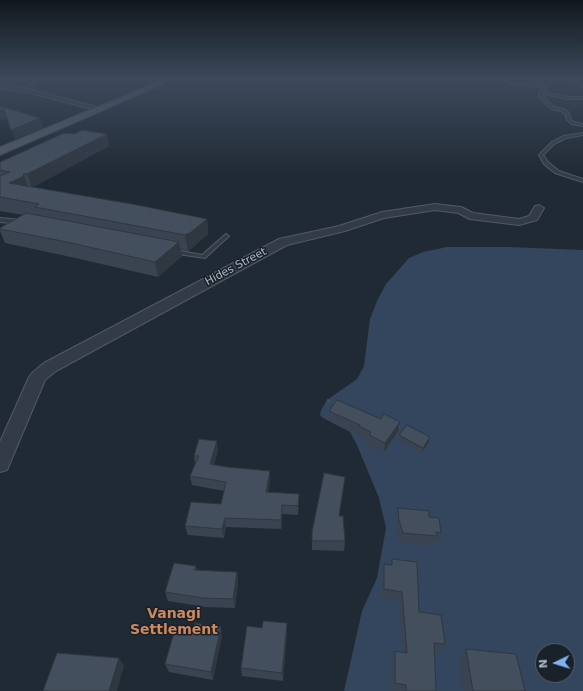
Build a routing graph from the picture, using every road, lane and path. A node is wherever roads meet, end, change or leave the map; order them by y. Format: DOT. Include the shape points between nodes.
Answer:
graph roads {
  1 [pos="95,111"];
  2 [pos="564,111"];
  3 [pos="583,125"];
  4 [pos="583,134"];
  5 [pos="0,152"];
  6 [pos="583,181"];
  7 [pos="539,208"];
  8 [pos="0,220"];
  9 [pos="28,223"];
  10 [pos="226,236"];
  11 [pos="164,249"];
  12 [pos="327,400"];
  13 [pos="341,406"];
  14 [pos="391,424"];
  15 [pos="412,432"];
  16 [pos="0,464"];
  1 -- 5 [label="main road"];
  2 -- 3 [label="lane" via="569,120"];
  4 -- 6 [label="lane" via="565,137 552,143 541,155 557,172"];
  7 -- 16 [label="street, Hides Street" via="533,218 519,222 470,216 461,210 435,207 382,215 341,229 282,242 50,367 38,377"];
  8 -- 9 [label="lane"];
  10 -- 11 [label="lane" via="203,257"];
  12 -- 13 [label="path"];
  14 -- 15 [label="path"];
}
